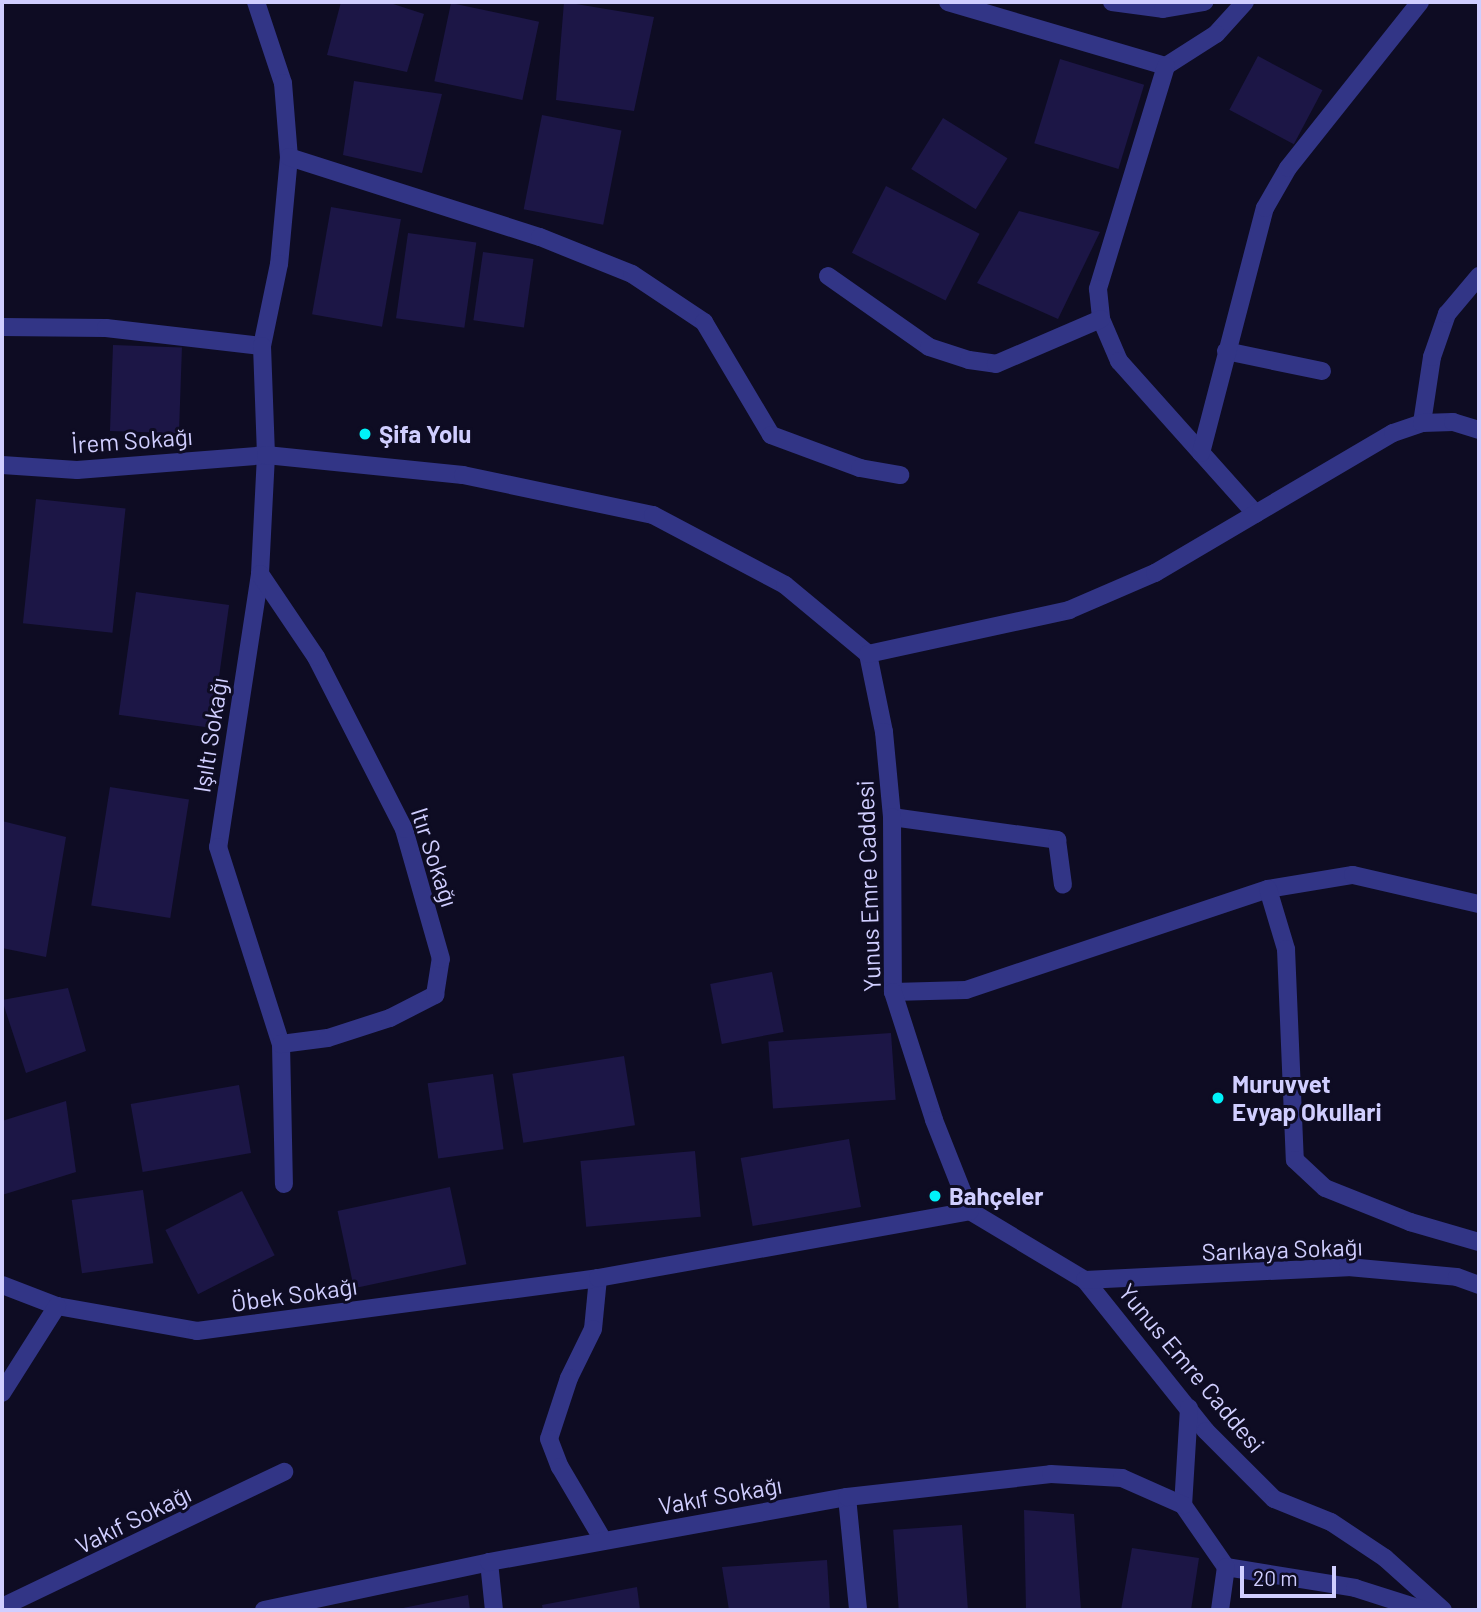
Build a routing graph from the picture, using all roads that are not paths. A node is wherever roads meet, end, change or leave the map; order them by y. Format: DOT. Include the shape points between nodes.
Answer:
graph roads {
  1 [pos="256,2"];
  2 [pos="948,2"];
  3 [pos="1112,2"];
  4 [pos="1204,2"];
  5 [pos="1245,2"];
  6 [pos="1420,2"];
  7 [pos="1166,66"];
  8 [pos="289,157"];
  9 [pos="828,276"];
  10 [pos="1479,276"];
  11 [pos="1101,319"];
  12 [pos="2,327"];
  13 [pos="262,346"];
  14 [pos="1226,351"];
  15 [pos="1322,371"];
  16 [pos="1422,423"];
  17 [pos="1479,430"];
  18 [pos="1201,453"];
  19 [pos="266,455"];
  20 [pos="2,465"];
  21 [pos="900,475"];
  22 [pos="1256,514"];
  23 [pos="260,574"];
  24 [pos="868,654"];
  25 [pos="892,817"];
  26 [pos="1063,885"];
  27 [pos="1268,889"];
  28 [pos="1479,904"];
  29 [pos="893,992"];
  30 [pos="281,1044"];
  31 [pos="284,1184"];
  32 [pos="970,1211"];
  33 [pos="1479,1242"];
  34 [pos="598,1278"];
  35 [pos="1085,1280"];
  36 [pos="2,1285"];
  37 [pos="1479,1285"];
  38 [pos="57,1306"];
  39 [pos="2,1393"];
  40 [pos="1189,1408"];
  41 [pos="284,1472"];
  42 [pos="848,1497"];
  43 [pos="1183,1505"];
  44 [pos="603,1541"];
  45 [pos="489,1562"];
  46 [pos="1226,1567"];
  47 [pos="2,1607"];
  48 [pos="264,1610"];
  49 [pos="494,1610"];
  50 [pos="858,1610"];
  51 [pos="1220,1610"];
  52 [pos="1424,1610"];
  53 [pos="1443,1610"];
  1 -- 8 [label="street, Işıltı Sokağı" via="283,83"];
  2 -- 7 [label="street"];
  3 -- 4 [label="street" via="1163,9"];
  5 -- 7 [label="street" via="1216,34"];
  6 -- 14 [label="street" via="1288,168 1265,208"];
  7 -- 11 [label="street" via="1098,289"];
  8 -- 13 [label="street, Işıltı Sokağı" via="279,264"];
  8 -- 21 [label="street" via="540,237 632,274 704,322 771,435 860,468"];
  9 -- 11 [label="street" via="929,347 969,360 996,364"];
  10 -- 16 [label="street" via="1447,314 1432,358"];
  11 -- 18 [label="street" via="1119,361"];
  12 -- 13 [label="street" via="106,328"];
  13 -- 19 [label="street, Işıltı Sokağı"];
  14 -- 15 [label="street"];
  14 -- 18 [label="street"];
  16 -- 17 [label="street" via="1453,422"];
  16 -- 22 [label="street" via="1393,433"];
  18 -- 22 [label="street"];
  19 -- 20 [label="street, İrem Sokağı" via="78,470"];
  19 -- 23 [label="street, Işıltı Sokağı"];
  19 -- 24 [label="street" via="463,475 653,515 785,585"];
  22 -- 24 [label="street" via="1155,573 1069,610"];
  23 -- 30 [label="street, Işıltı Sokağı" via="218,847"];
  23 -- 30 [label="street, Itır Sokağı" via="316,657 404,829 441,959 435,995 390,1018 328,1038"];
  24 -- 25 [label="street, Yunus Emre Caddesi" via="884,732"];
  25 -- 26 [label="street" via="1057,840"];
  25 -- 29 [label="street, Yunus Emre Caddesi"];
  27 -- 28 [label="street" via="1353,875"];
  27 -- 29 [label="street" via="967,990"];
  27 -- 33 [label="street" via="1286,949 1295,1160 1325,1188 1410,1222"];
  29 -- 32 [label="street, Yunus Emre Caddesi" via="934,1120"];
  30 -- 31 [label="street"];
  32 -- 34 [label="street, Öbek Sokağı"];
  32 -- 35 [label="street, Yunus Emre Caddesi"];
  34 -- 38 [label="street, Öbek Sokağı" via="197,1331"];
  34 -- 44 [label="street" via="593,1329 569,1378 549,1439"];
  35 -- 37 [label="street, Sarıkaya Sokağı" via="1348,1267 1457,1277"];
  35 -- 40 [label="street, Yunus Emre Caddesi"];
  36 -- 38 [label="street, Öbek Sokağı"];
  38 -- 39 [label="street"];
  40 -- 43 [label="street"];
  40 -- 53 [label="street, Yunus Emre Caddesi" via="1274,1499 1331,1522 1385,1558"];
  41 -- 47 [label="street, Vakıf Sokağı"];
  42 -- 43 [label="street, Vakıf Sokağı" via="1051,1474 1122,1478"];
  42 -- 44 [label="street, Vakıf Sokağı"];
  42 -- 50 [label="street"];
  43 -- 46 [label="street"];
  44 -- 45 [label="street, Vakıf Sokağı"];
  45 -- 48 [label="street, Vakıf Sokağı"];
  45 -- 49 [label="street"];
  46 -- 51 [label="street"];
  46 -- 52 [label="street" via="1355,1588"];
}
